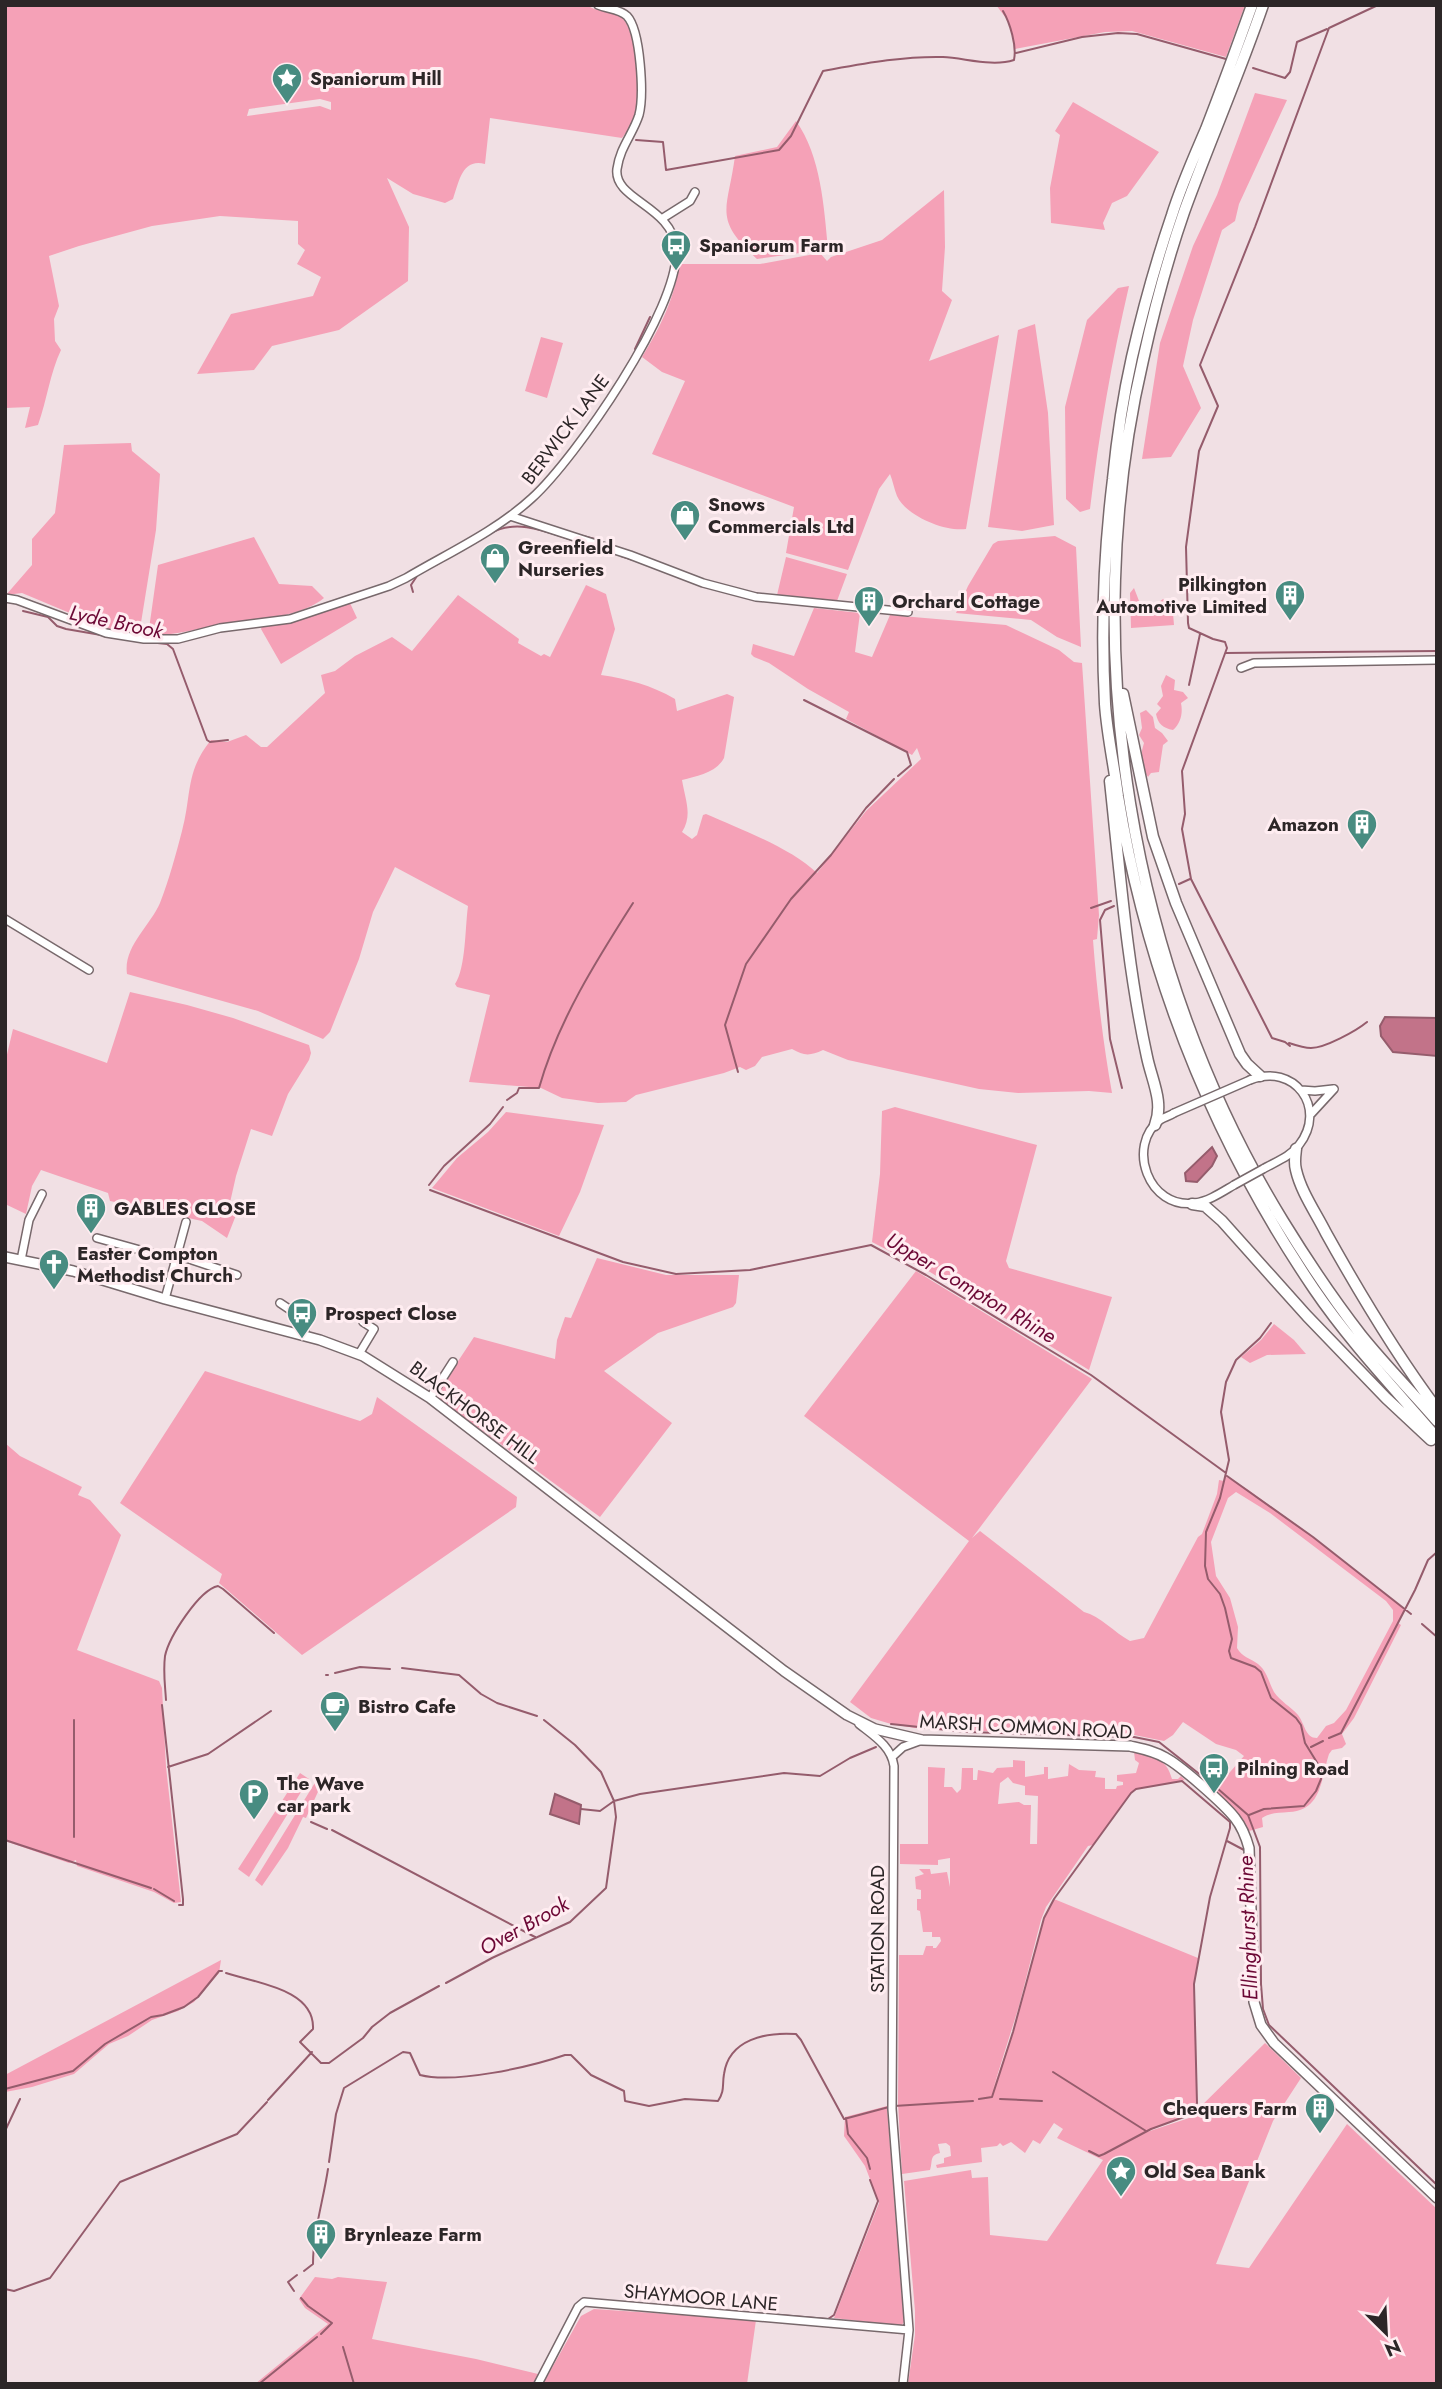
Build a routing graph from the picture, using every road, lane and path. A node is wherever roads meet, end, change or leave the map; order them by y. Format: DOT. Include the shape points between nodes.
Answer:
graph roads {
  1 [pos="598,5"];
  2 [pos="1252,5"];
  3 [pos="1263,5"];
  4 [pos="695,192"];
  5 [pos="663,218"];
  6 [pos="510,516"];
  7 [pos="5,598"];
  8 [pos="908,612"];
  9 [pos="1437,660"];
  10 [pos="1117,666"];
  11 [pos="1241,668"];
  12 [pos="1105,704"];
  13 [pos="5,919"];
  14 [pos="89,970"];
  15 [pos="1255,1078"];
  16 [pos="1301,1090"];
  17 [pos="1310,1115"];
  18 [pos="1155,1125"];
  19 [pos="1296,1149"];
  20 [pos="42,1194"];
  21 [pos="1192,1204"];
  22 [pos="186,1222"];
  23 [pos="97,1238"];
  24 [pos="5,1257"];
  25 [pos="176,1257"];
  26 [pos="21,1261"];
  27 [pos="224,1270"];
  28 [pos="237,1275"];
  29 [pos="222,1279"];
  30 [pos="165,1299"];
  31 [pos="280,1303"];
  32 [pos="363,1322"];
  33 [pos="303,1336"];
  34 [pos="359,1354"];
  35 [pos="448,1364"];
  36 [pos="430,1398"];
  37 [pos="1437,1409"];
  38 [pos="1437,1421"];
  39 [pos="1437,1438"];
  40 [pos="1437,1445"];
  41 [pos="847,1715"];
  42 [pos="922,1740"];
  43 [pos="892,1757"];
  44 [pos="1437,2198"];
  45 [pos="909,2330"];
  46 [pos="538,2384"];
  47 [pos="903,2384"];
  1 -- 5 [label="street" via="620,11 631,22 641,77 639,115 621,150 617,180 623,190"];
  2 -- 12 [label="highway" via="1172,212 1131,361 1108,520"];
  3 -- 10 [label="highway" via="1184,212 1142,363 1118,519"];
  4 -- 5 [label="street" via="690,201"];
  5 -- 6 [label="street, BERWICK LANE" via="675,240 677,261 657,319 600,414 550,479"];
  6 -- 7 [label="street, BERWICK LANE" via="389,586 290,619 178,639 106,632"];
  6 -- 8 [label="street" via="756,597"];
  9 -- 11 [label="street" via="1254,663"];
  10 -- 15 [label="highway" via="1165,876 1240,1054"];
  10 -- 38 [label="highway" via="1121,734 1137,842 1179,997 1210,1080 1259,1178 1324,1284 1364,1338"];
  12 -- 18 [label="highway" via="1132,975 1160,1104"];
  12 -- 39 [label="highway" via="1126,844 1146,929 1201,1084 1267,1214 1314,1289 1356,1346"];
  13 -- 14 [label="street"];
  15 -- 16 [label="street" via="1282,1078"];
  15 -- 18 [label="street, bridge"];
  16 -- 17 [label="street"];
  16 -- 17 [label="street" via="1334,1089"];
  17 -- 19 [label="street"];
  18 -- 21 [label="street" via="1144,1149 1145,1172 1161,1195"];
  19 -- 21 [label="street, bridge"];
  19 -- 37 [label="highway" via="1298,1176 1343,1265 1406,1368"];
  20 -- 26 [label="street" via="30,1220"];
  21 -- 40 [label="highway" via="1205,1206 1223,1220 1307,1316"];
  22 -- 25 [label="street"];
  23 -- 25 [label="street"];
  24 -- 26 [label="main road, BLACKHORSE HILL"];
  25 -- 27 [label="street"];
  25 -- 30 [label="street"];
  26 -- 30 [label="main road, BLACKHORSE HILL" via="54,1266"];
  27 -- 28 [label="street"];
  27 -- 29 [label="street"];
  30 -- 33 [label="main road, BLACKHORSE HILL"];
  31 -- 33 [label="street" via="307,1321"];
  32 -- 34 [label="street" via="374,1329"];
  33 -- 34 [label="main road, BLACKHORSE HILL"];
  34 -- 36 [label="main road, BLACKHORSE HILL"];
  35 -- 36 [label="street"];
  36 -- 41 [label="main road, BLACKHORSE HILL"];
  41 -- 42 [label="main road, MARSH COMMON ROAD" via="875,1729"];
  41 -- 43 [label="street"];
  42 -- 43 [label="street"];
  42 -- 44 [label="main road, MARSH COMMON ROAD" via="1149,1750 1168,1759 1222,1804 1246,1835 1254,2003 1261,2025 1274,2043"];
  43 -- 45 [label="street, STATION ROAD" via="892,2105"];
  45 -- 46 [label="street, SHAYMOOR LANE" via="584,2302"];
  45 -- 47 [label="street, STATION ROAD"];
}
